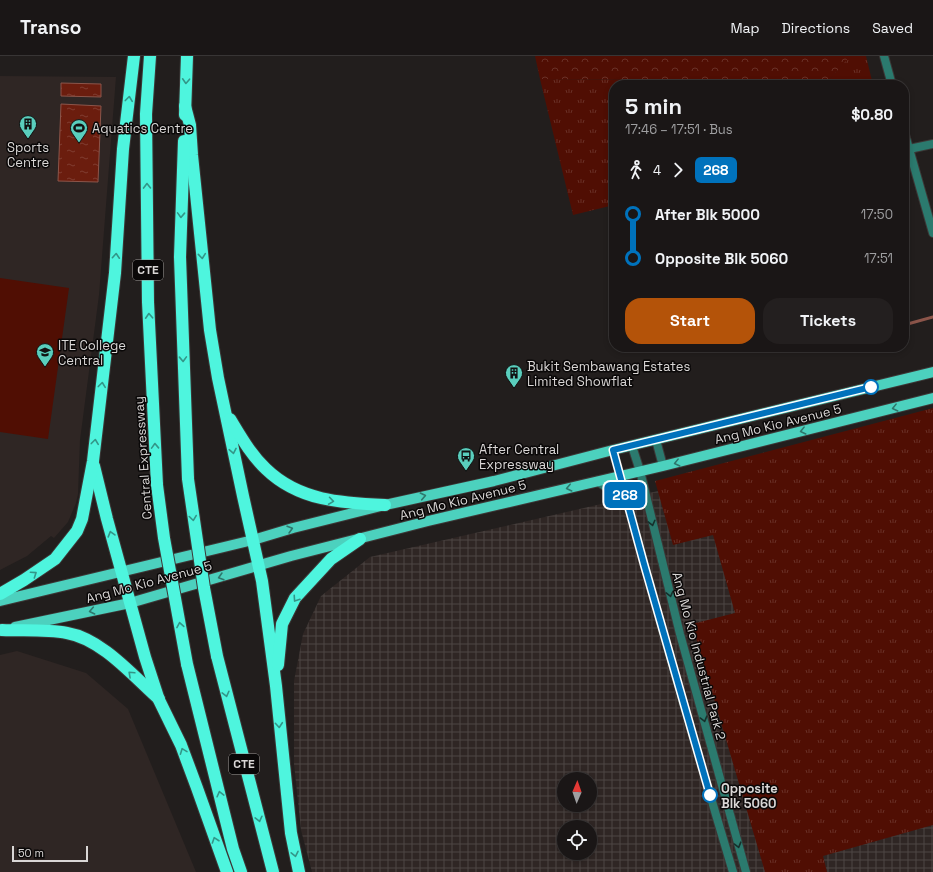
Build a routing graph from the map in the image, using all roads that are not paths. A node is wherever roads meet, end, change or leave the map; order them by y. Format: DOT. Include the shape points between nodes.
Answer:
graph roads {
  1 [pos="134,56"];
  2 [pos="150,56"];
  3 [pos="187,56"];
  4 [pos="884,56"];
  5 [pos="891,80"];
  6 [pos="185,106"];
  7 [pos="933,144"];
  8 [pos="909,149"];
  9 [pos="933,233"];
  10 [pos="932,371"];
  11 [pos="933,398"];
  12 [pos="226,413"];
  13 [pos="656,440"];
  14 [pos="632,446"];
  15 [pos="613,450"];
  16 [pos="93,461"];
  17 [pos="662,466"];
  18 [pos="640,471"];
  19 [pos="620,476"];
  20 [pos="596,481"];
  21 [pos="384,505"];
  22 [pos="628,506"];
  23 [pos="360,539"];
  24 [pos="253,540"];
  25 [pos="259,566"];
  26 [pos="122,572"];
  27 [pos="0,594"];
  28 [pos="0,601"];
  29 [pos="130,603"];
  30 [pos="1,630"];
  31 [pos="276,686"];
  32 [pos="160,700"];
  33 [pos="226,872"];
  34 [pos="241,872"];
  35 [pos="273,872"];
  36 [pos="299,872"];
  37 [pos="733,872"];
  38 [pos="746,872"];
  16 -- 1 [label="highway, one-way" via="115,273 123,149"];
  34 -- 2 [label="highway, Central Expressway / CTE, one-way, bridge" via="187,664 165,545 157,485 148,287 146,114"];
  3 -- 6 [label="highway, CTE, one-way"];
  4 -- 5 [label="street"];
  6 -- 12 [label="highway, one-way" via="190,125 210,330"];
  6 -- 35 [label="highway, CTE, one-way, bridge" via="180,257 188,479 216,656"];
  7 -- 8 [label="street"];
  8 -- 9 [label="street"];
  10 -- 13 [label="main road, Ang Mo Kio Avenue 5"];
  11 -- 17 [label="main road, Ang Mo Kio Avenue 5, one-way"];
  12 -- 21 [label="highway, one-way" via="249,449 266,469 282,482 321,499 351,504"];
  12 -- 24 [label="highway, one-way"];
  13 -- 14 [label="main road, Ang Mo Kio Avenue 5"];
  13 -- 17 [label="street"];
  14 -- 15 [label="main road, Ang Mo Kio Avenue 5"];
  14 -- 18 [label="street, Ang Mo Kio Industrial Park 2"];
  15 -- 19 [label="street, Ang Mo Kio Industrial Park 2"];
  21 -- 15 [label="main road, Ang Mo Kio Avenue 5, one-way" via="502,479"];
  26 -- 16 [label="highway, one-way"];
  27 -- 16 [label="highway, one-way" via="55,559 77,531 82,519"];
  17 -- 18 [label="main road, Ang Mo Kio Avenue 5"];
  18 -- 19 [label="main road, Ang Mo Kio Avenue 5"];
  18 -- 38 [label="street, Ang Mo Kio Industrial Park 2, one-way" via="680,634"];
  19 -- 20 [label="main road, Ang Mo Kio Avenue 5"];
  19 -- 22 [label="street, Ang Mo Kio Industrial Park 2"];
  20 -- 22 [label="street"];
  20 -- 23 [label="main road, Ang Mo Kio Avenue 5, one-way"];
  24 -- 21 [label="main road, Ang Mo Kio Avenue 5, one-way"];
  22 -- 37 [label="street, Ang Mo Kio Industrial Park 2" via="692,738"];
  23 -- 25 [label="main road, Ang Mo Kio Avenue 5"];
  23 -- 31 [label="highway, one-way" via="331,559 295,598 282,624"];
  24 -- 25 [label="highway"];
  24 -- 26 [label="main road, Ang Mo Kio Avenue 5"];
  25 -- 29 [label="main road, Ang Mo Kio Avenue 5, one-way"];
  25 -- 31 [label="highway"];
  26 -- 28 [label="main road, Ang Mo Kio Avenue 5"];
  26 -- 29 [label="highway"];
  29 -- 30 [label="main road, Ang Mo Kio Avenue 5, one-way"];
  29 -- 32 [label="highway"];
  32 -- 30 [label="highway, one-way" via="116,660 85,639 68,633"];
  31 -- 36 [label="highway, one-way" via="291,833"];
  33 -- 32 [label="highway, one-way" via="181,745"];
}
